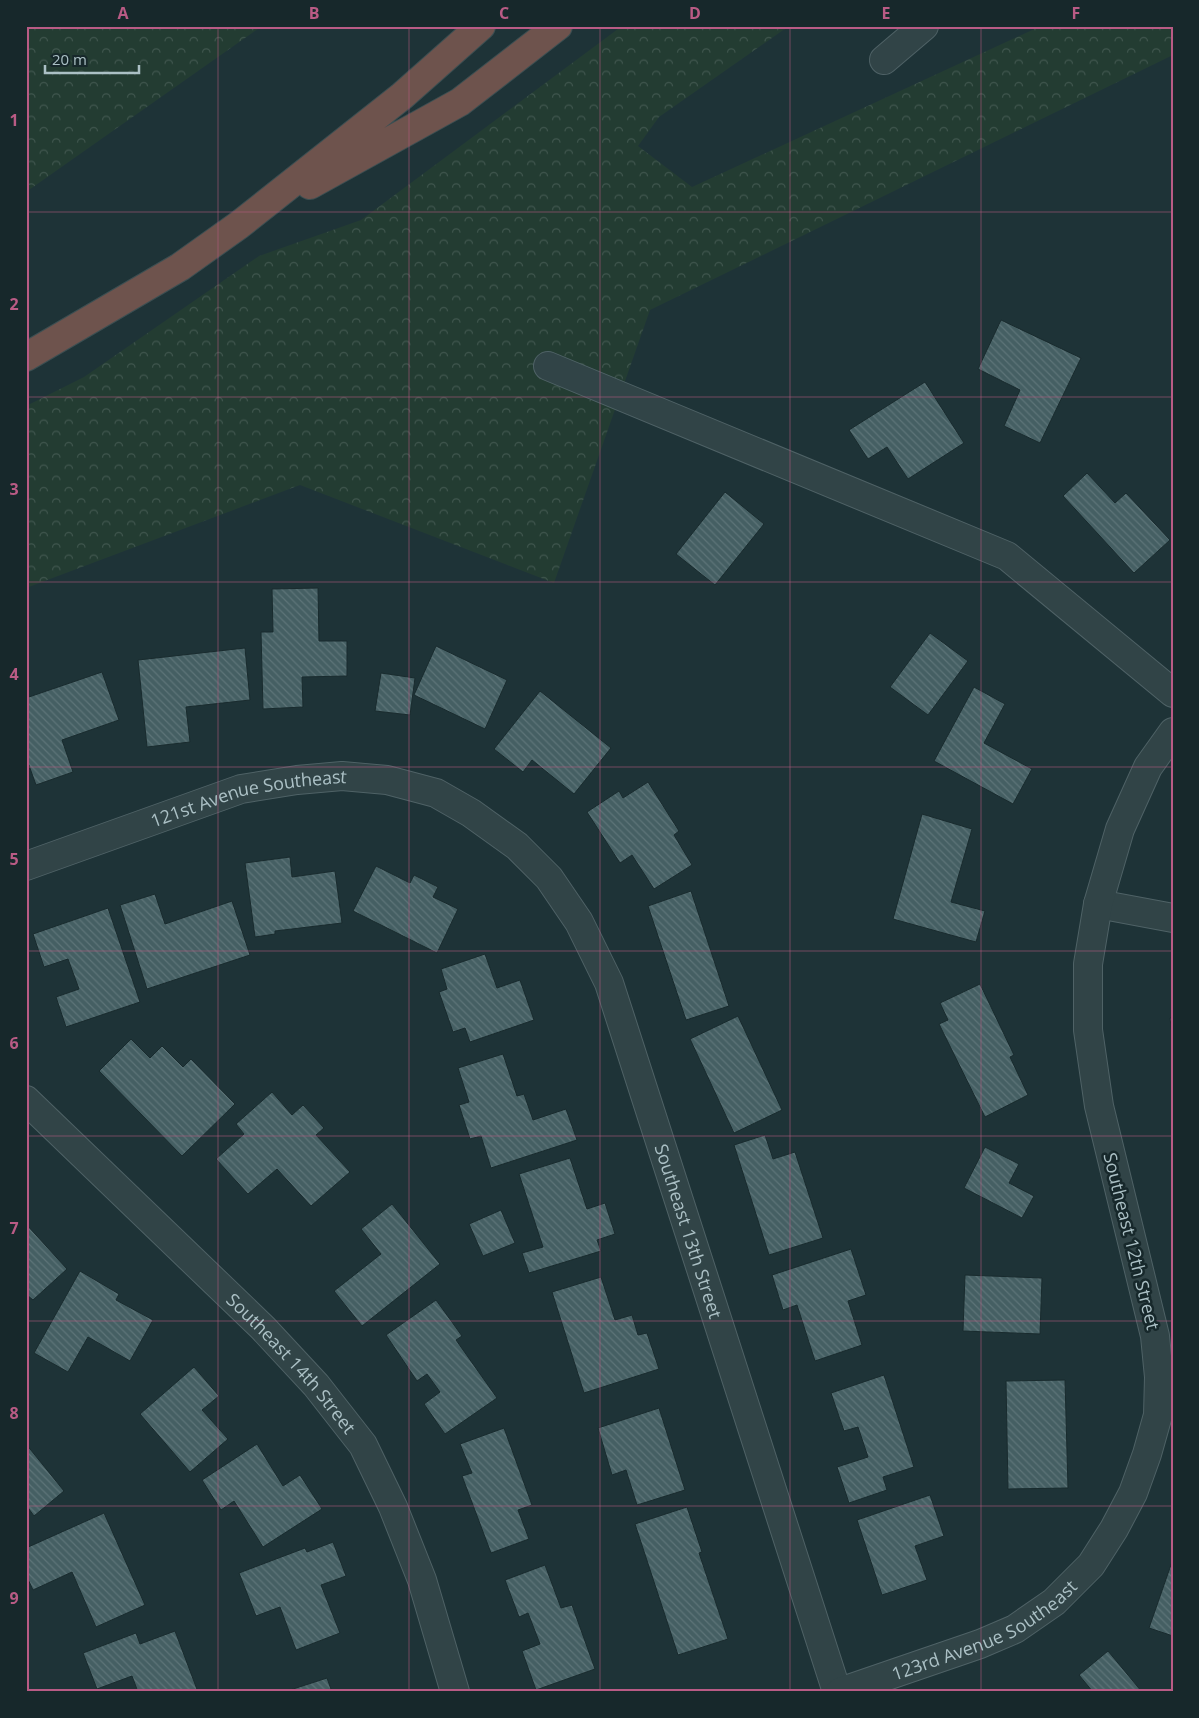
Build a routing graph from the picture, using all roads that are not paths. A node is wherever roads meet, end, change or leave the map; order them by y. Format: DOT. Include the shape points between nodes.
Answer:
graph roads {
  1 [pos="481,26"];
  2 [pos="558,26"];
  3 [pos="924,26"];
  4 [pos="884,60"];
  5 [pos="239,224"];
  6 [pos="26,357"];
  7 [pos="548,366"];
  8 [pos="1173,693"];
  9 [pos="1173,732"];
  10 [pos="471,813"];
  11 [pos="26,866"];
  12 [pos="1098,904"];
  13 [pos="1173,918"];
  14 [pos="26,1100"];
  15 [pos="1091,1565"];
  16 [pos="456,1692"];
  17 [pos="839,1692"];
  1 -- 5 [label="highway" via="402,96"];
  2 -- 5 [label="highway" via="460,102"];
  3 -- 4 [label="street"];
  5 -- 6 [label="highway" via="180,267"];
  7 -- 8 [label="street" via="1007,556"];
  9 -- 12 [label="street" via="1148,767 1120,829"];
  10 -- 11 [label="street, 121st Avenue Southeast" via="436,793 387,780 342,776 297,780 241,789"];
  10 -- 17 [label="street, Southeast 13th Street" via="516,846 549,878 579,922 609,983"];
  12 -- 13 [label="street"];
  12 -- 15 [label="street, Southeast 12th Street" via="1088,964 1088,1030 1099,1106 1155,1336 1160,1377 1158,1415 1133,1493"];
  14 -- 16 [label="street, Southeast 14th Street" via="262,1328 316,1385 363,1445 393,1507 422,1580"];
  15 -- 17 [label="street, 123rd Avenue Southeast" via="1054,1602 1015,1628 980,1644"];
}
